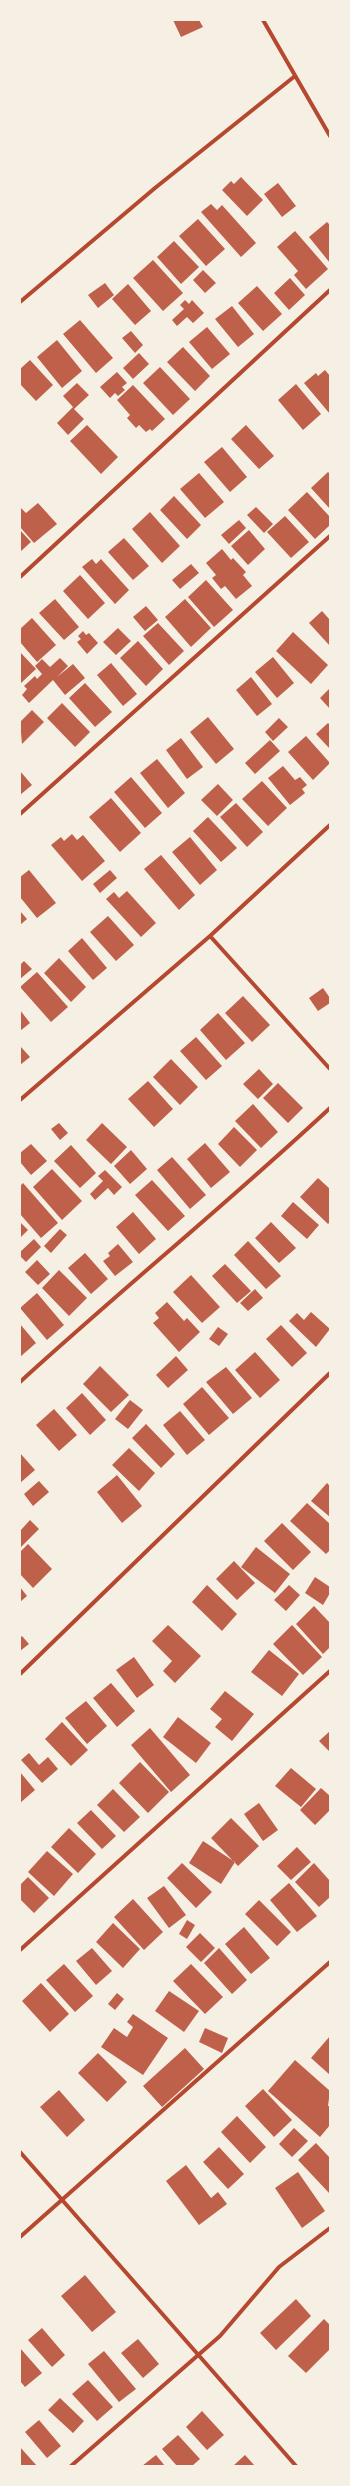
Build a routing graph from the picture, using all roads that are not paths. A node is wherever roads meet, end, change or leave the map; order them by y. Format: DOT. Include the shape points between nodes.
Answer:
graph roads {
  1 [pos="263,20"];
  2 [pos="295,76"];
  3 [pos="330,136"];
  4 [pos="330,290"];
  5 [pos="20,302"];
  6 [pos="330,536"];
  7 [pos="20,577"];
  8 [pos="20,814"];
  9 [pos="330,825"];
  10 [pos="210,936"];
  11 [pos="330,1069"];
  12 [pos="20,1100"];
  13 [pos="330,1108"];
  14 [pos="330,1373"];
  15 [pos="20,1382"];
  16 [pos="330,1671"];
  17 [pos="20,1674"];
  18 [pos="20,1950"];
  19 [pos="330,1962"];
  20 [pos="20,2152"];
  21 [pos="63,2200"];
  22 [pos="330,2228"];
  23 [pos="20,2237"];
  24 [pos="199,2356"];
  25 [pos="71,2466"];
  26 [pos="296,2466"];
  1 -- 2 [label="street"];
  2 -- 3 [label="street"];
  2 -- 5 [label="street" via="155,188"];
  4 -- 7 [label="street"];
  6 -- 8 [label="street"];
  9 -- 10 [label="street"];
  10 -- 11 [label="street"];
  10 -- 12 [label="street"];
  13 -- 15 [label="street"];
  14 -- 17 [label="street"];
  16 -- 18 [label="street"];
  19 -- 21 [label="street"];
  20 -- 21 [label="street"];
  21 -- 23 [label="street"];
  21 -- 24 [label="street"];
  22 -- 24 [label="street" via="279,2266 220,2336"];
  24 -- 25 [label="street"];
  24 -- 26 [label="street"];
}
